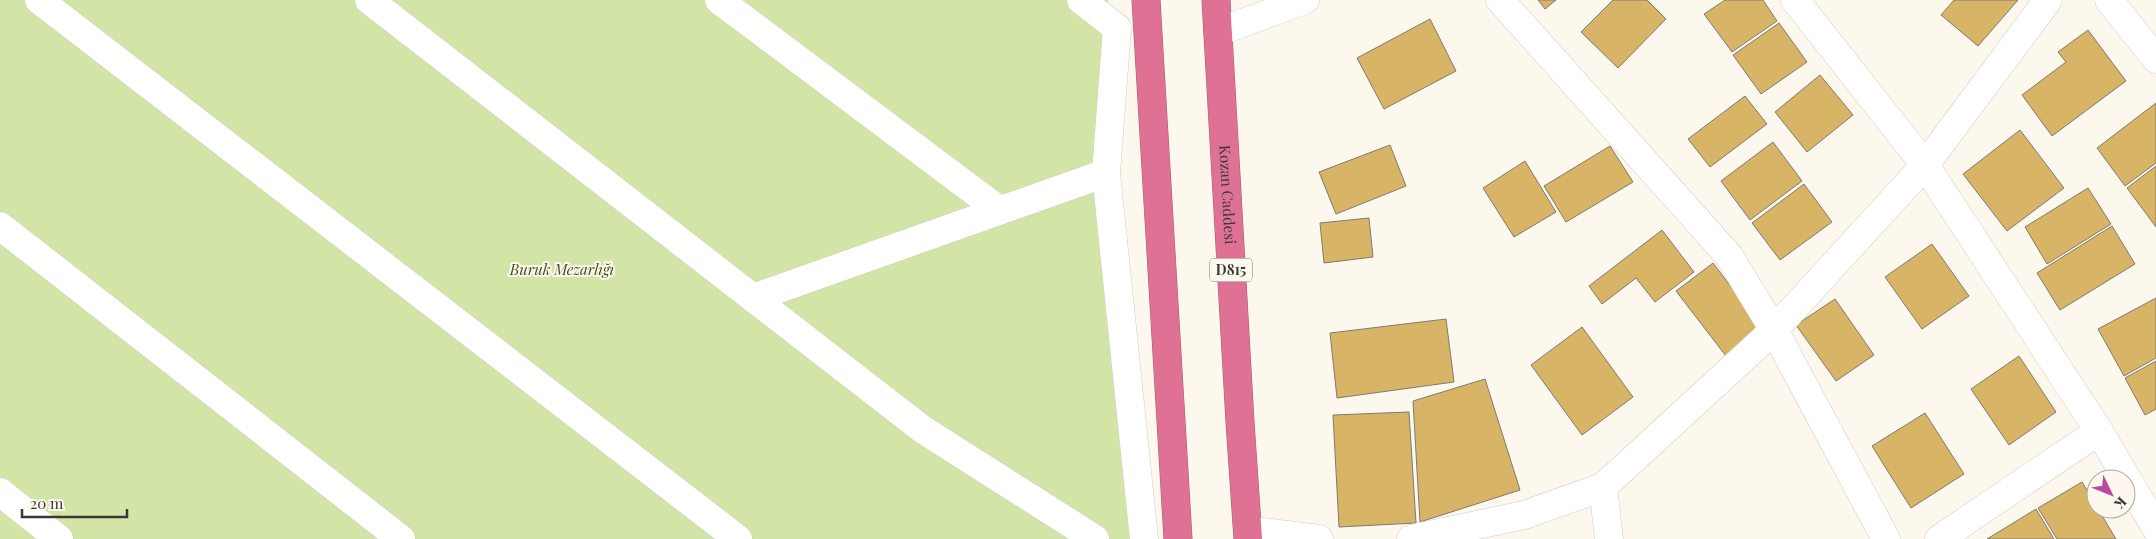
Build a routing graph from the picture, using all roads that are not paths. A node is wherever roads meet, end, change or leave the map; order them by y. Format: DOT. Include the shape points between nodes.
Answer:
graph roads {
  1 [pos="39,0"];
  2 [pos="369,0"];
  3 [pos="719,0"];
  4 [pos="1081,0"];
  5 [pos="1146,0"];
  6 [pos="1216,0"];
  7 [pos="1305,0"];
  8 [pos="1500,0"];
  9 [pos="1795,0"];
  10 [pos="2048,0"];
  11 [pos="2109,0"];
  12 [pos="1218,32"];
  13 [pos="2156,59"];
  14 [pos="1924,165"];
  15 [pos="1106,173"];
  16 [pos="999,210"];
  17 [pos="0,226"];
  18 [pos="753,298"];
  19 [pos="1774,330"];
  20 [pos="2099,430"];
  21 [pos="1603,487"];
  22 [pos="0,492"];
  23 [pos="2156,528"];
  24 [pos="1248,535"];
  25 [pos="59,539"];
  26 [pos="401,539"];
  27 [pos="738,539"];
  28 [pos="1095,539"];
  29 [pos="1144,539"];
  30 [pos="1178,539"];
  31 [pos="1320,539"];
  32 [pos="1412,539"];
  33 [pos="1609,539"];
  34 [pos="1886,539"];
  35 [pos="1939,539"];
  1 -- 27 [label="street"];
  2 -- 18 [label="street"];
  3 -- 16 [label="street"];
  4 -- 15 [label="street" via="1117,28"];
  5 -- 30 [label="highway"];
  6 -- 12 [label="highway, Kozan Caddesi / D815"];
  7 -- 12 [label="street"];
  8 -- 19 [label="street" via="1729,256"];
  9 -- 14 [label="street"];
  10 -- 14 [label="street"];
  11 -- 13 [label="street"];
  12 -- 24 [label="highway, Kozan Caddesi / D815"];
  14 -- 19 [label="street"];
  14 -- 20 [label="street"];
  15 -- 16 [label="street"];
  15 -- 29 [label="street"];
  16 -- 18 [label="street"];
  17 -- 26 [label="street"];
  18 -- 28 [label="street" via="922,429"];
  19 -- 21 [label="street"];
  19 -- 34 [label="street"];
  20 -- 23 [label="street"];
  20 -- 35 [label="street"];
  21 -- 32 [label="street" via="1524,515"];
  21 -- 33 [label="street"];
  22 -- 25 [label="street"];
  24 -- 31 [label="street"];
}
